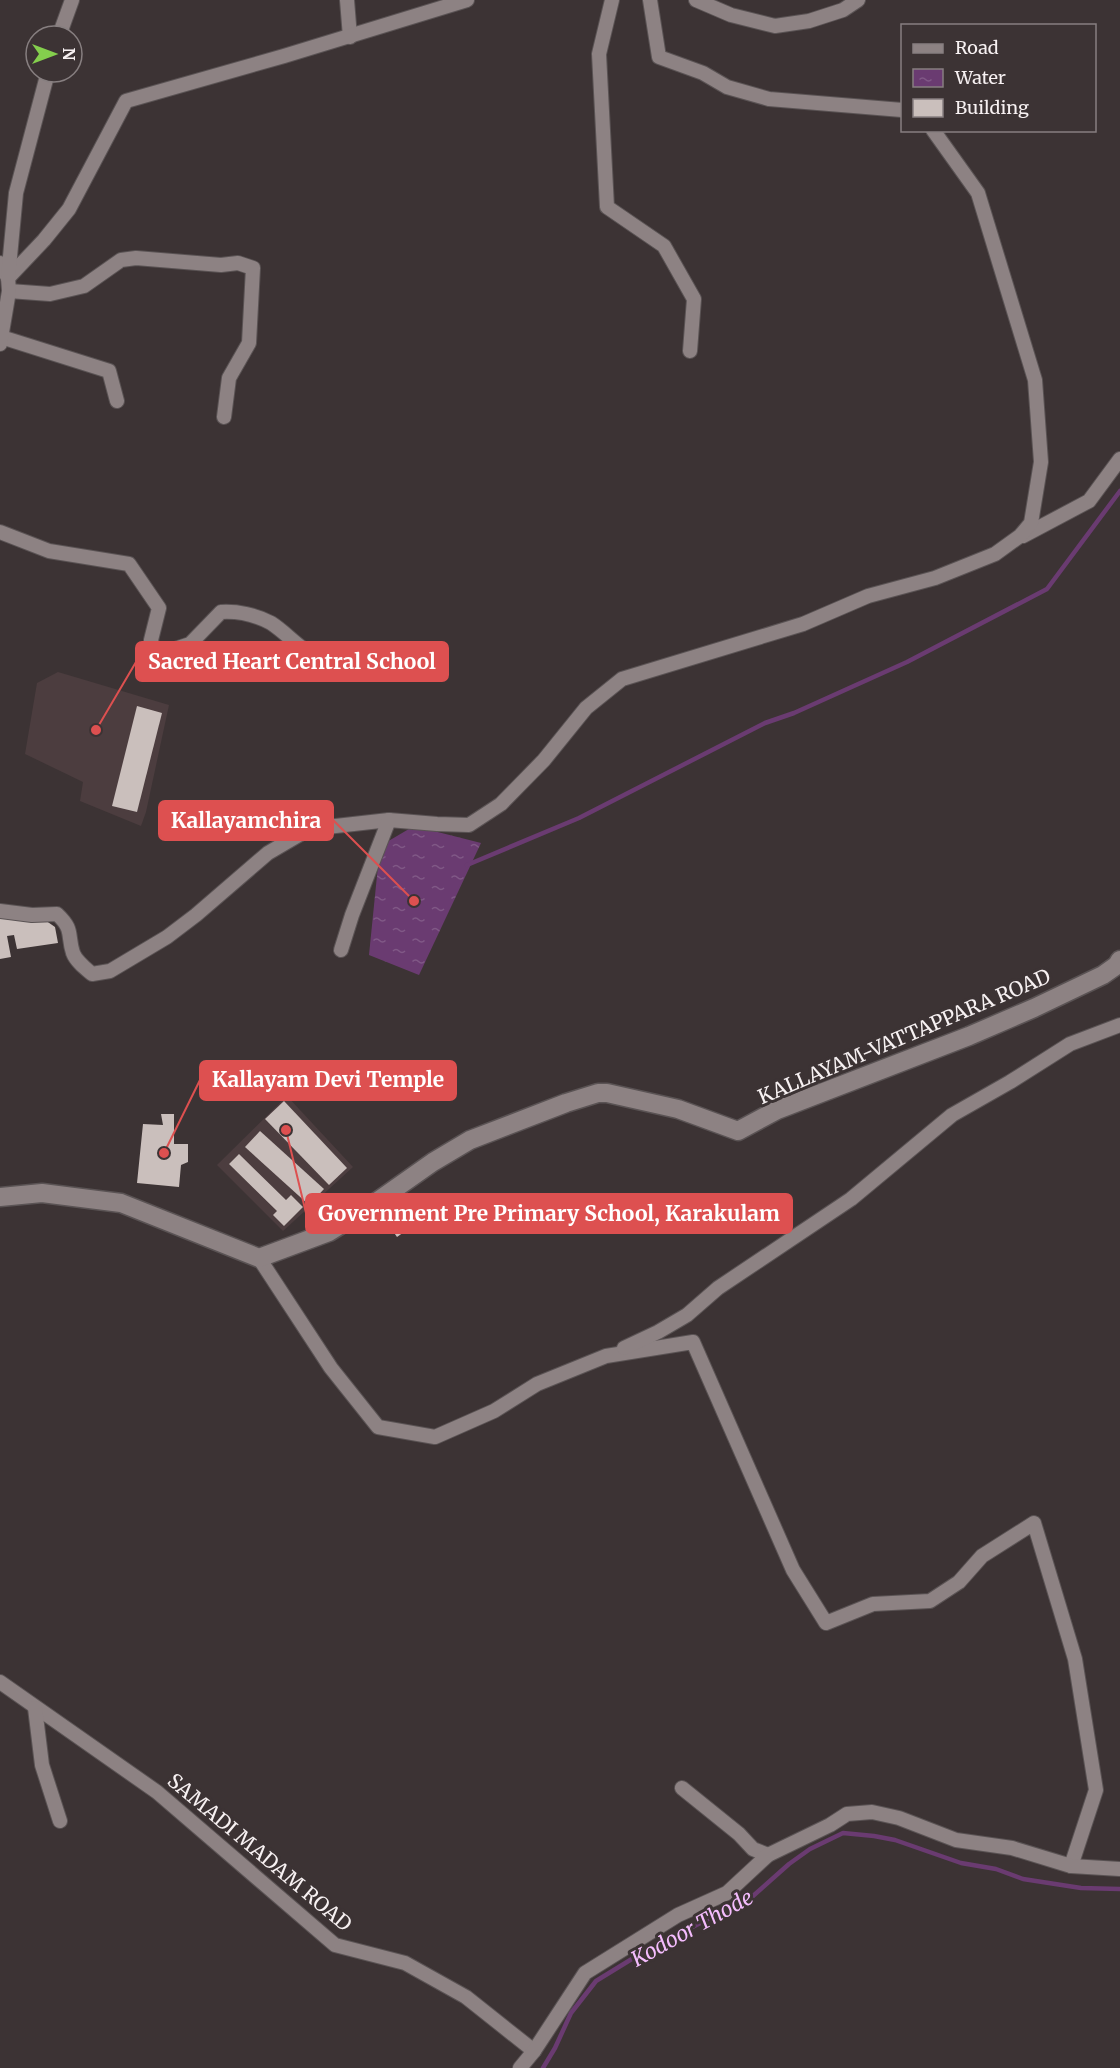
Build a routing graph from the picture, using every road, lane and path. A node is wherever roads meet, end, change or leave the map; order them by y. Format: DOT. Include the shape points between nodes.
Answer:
graph roads {
  1 [pos="72,0"];
  2 [pos="347,0"];
  3 [pos="467,0"];
  4 [pos="612,0"];
  5 [pos="650,0"];
  6 [pos="696,0"];
  7 [pos="858,0"];
  8 [pos="63,24"];
  9 [pos="350,36"];
  10 [pos="45,84"];
  11 [pos="901,110"];
  12 [pos="934,132"];
  13 [pos="0,263"];
  14 [pos="9,285"];
  15 [pos="1,340"];
  16 [pos="690,351"];
  17 [pos="117,401"];
  18 [pos="224,417"];
  19 [pos="1120,459"];
  20 [pos="0,532"];
  21 [pos="1020,536"];
  22 [pos="312,655"];
  23 [pos="389,820"];
  24 [pos="0,911"];
  25 [pos="341,950"];
  26 [pos="1120,960"];
  27 [pos="1120,1025"];
  28 [pos="0,1197"];
  29 [pos="259,1258"];
  30 [pos="606,1356"];
  31 [pos="0,1682"];
  32 [pos="35,1708"];
  33 [pos="682,1788"];
  34 [pos="60,1821"];
  35 [pos="768,1855"];
  36 [pos="1071,1866"];
  37 [pos="1120,1869"];
  38 [pos="534,2051"];
  39 [pos="520,2068"];
  1 -- 8 [label="street"];
  2 -- 9 [label="street"];
  3 -- 9 [label="street"];
  4 -- 16 [label="street" via="599,54 607,207 664,246 694,298"];
  5 -- 11 [label="street" via="659,57 703,73 727,87 769,99"];
  6 -- 7 [label="street" via="731,15 775,26 809,21 843,10"];
  9 -- 14 [label="street" via="126,101 69,209"];
  10 -- 14 [label="street" via="16,194"];
  12 -- 21 [label="street" via="978,194 1035,380 1041,462 1031,523"];
  13 -- 14 [label="street"];
  14 -- 15 [label="street"];
  14 -- 18 [label="street" via="50,294 84,286 121,260 136,258 238,263 253,268 249,343 229,378"];
  15 -- 17 [label="street" via="109,371"];
  19 -- 21 [label="street" via="1089,501"];
  20 -- 22 [label="street" via="49,551 129,564 159,608 151,640 153,649 190,644 221,612 237,611 271,623"];
  21 -- 23 [label="street" via="995,554 935,578 868,596 803,624 622,679 586,708 501,804 469,825"];
  23 -- 24 [label="street" via="309,829 268,853 167,937 110,971 92,974 83,966 73,954 67,923 57,914"];
  23 -- 25 [label="street"];
  26 -- 29 [label="street, KALLAYAM-VATTAPPARA ROAD" via="1103,975 1034,1008 777,1110 738,1131 678,1109 607,1093 566,1103 470,1140 329,1232"];
  27 -- 30 [label="street" via="1070,1044 952,1115 851,1199 718,1288 687,1315"];
  28 -- 29 [label="street" via="42,1192 121,1203"];
  29 -- 30 [label="street" via="331,1368 378,1427 435,1437 494,1411 537,1384"];
  30 -- 36 [label="street" via="693,1342 793,1570 826,1623 873,1604 930,1601 959,1582 982,1556 1034,1523 1075,1659 1096,1790"];
  31 -- 32 [label="street, SAMADI MADAM ROAD"];
  32 -- 34 [label="street" via="42,1765"];
  32 -- 38 [label="street, SAMADI MADAM ROAD" via="157,1792 335,1945 405,1963 466,1997"];
  33 -- 35 [label="street" via="753,1848"];
  35 -- 36 [label="street" via="847,1814 872,1812 956,1840 1012,1848"];
  35 -- 38 [label="street" via="728,1893 678,1915 585,1973"];
  36 -- 37 [label="street"];
  38 -- 39 [label="street"];
}
